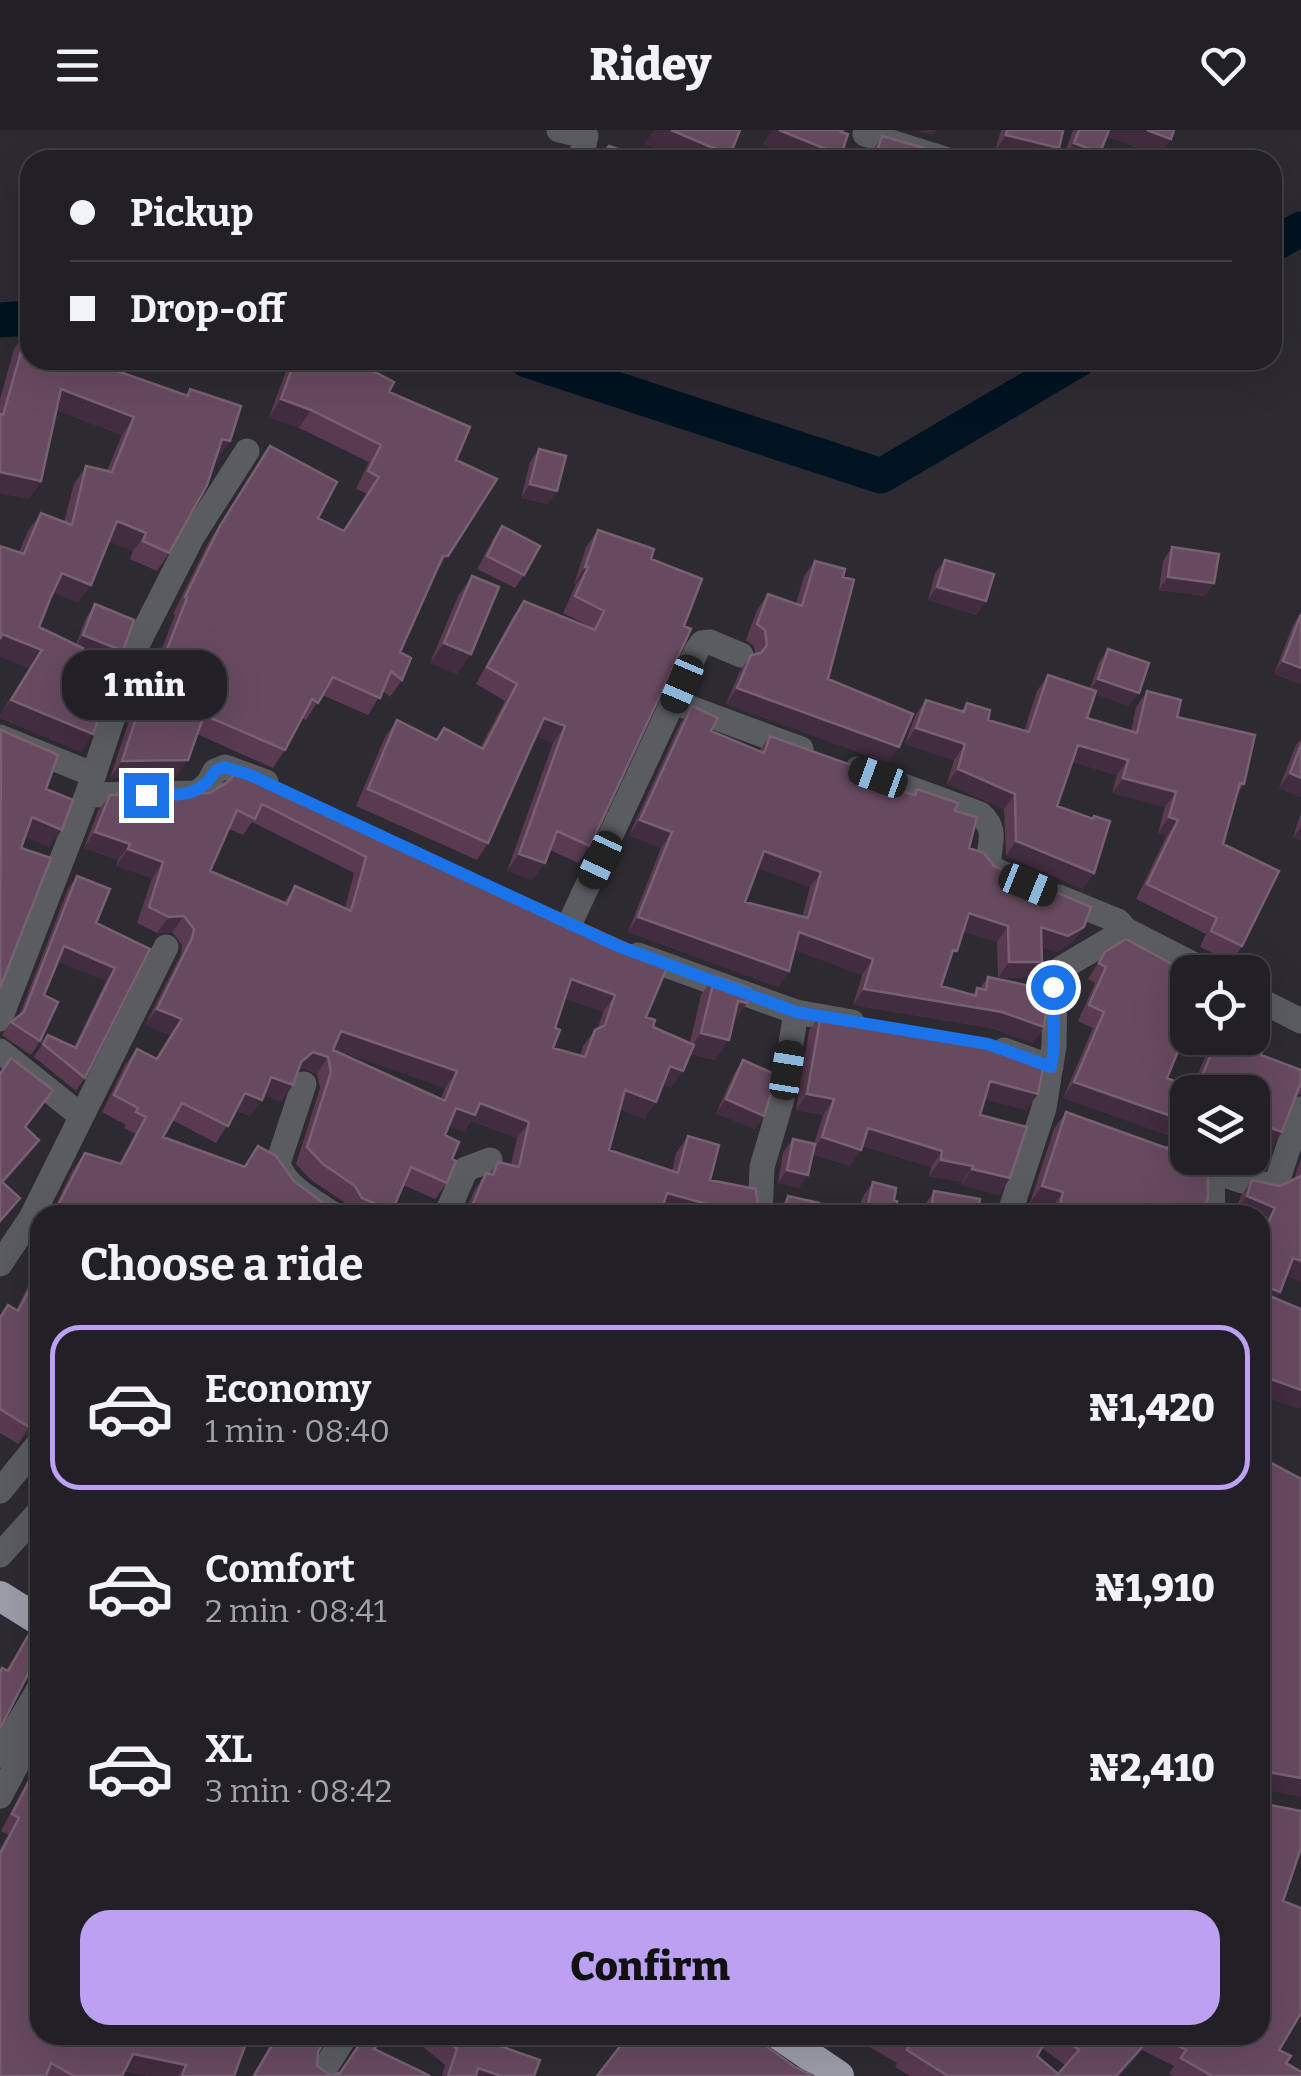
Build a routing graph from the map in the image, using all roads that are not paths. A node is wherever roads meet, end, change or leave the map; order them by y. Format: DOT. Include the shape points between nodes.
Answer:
graph roads {
  1 [pos="559,130"];
  2 [pos="865,132"];
  3 [pos="585,142"];
  4 [pos="918,150"];
  5 [pos="247,451"];
  6 [pos="741,655"];
  7 [pos="674,702"];
  8 [pos="0,737"];
  9 [pos="90,784"];
  10 [pos="286,792"];
  11 [pos="1126,930"];
  12 [pos="166,947"];
  13 [pos="1175,955"];
  14 [pos="1270,1005"];
  15 [pos="796,1012"];
  16 [pos="0,1020"];
  17 [pos="1301,1021"];
  18 [pos="873,1025"];
  19 [pos="988,1044"];
  20 [pos="0,1051"];
  21 [pos="1051,1067"];
  22 [pos="304,1084"];
  23 [pos="1301,1109"];
  24 [pos="80,1115"];
  25 [pos="1156,1148"];
  26 [pos="1170,1153"];
  27 [pos="490,1160"];
  28 [pos="1212,1175"];
  29 [pos="1229,1175"];
  30 [pos="36,1205"];
  31 [pos="320,1205"];
  32 [pos="450,1205"];
  33 [pos="760,1205"];
  34 [pos="1012,1205"];
  35 [pos="1213,1205"];
  36 [pos="30,1218"];
  37 [pos="0,1264"];
  38 [pos="30,1454"];
  39 [pos="0,1491"];
  40 [pos="30,1521"];
  41 [pos="0,1555"];
  42 [pos="0,1576"];
  43 [pos="30,1595"];
  44 [pos="0,1596"];
  45 [pos="30,1615"];
  46 [pos="30,1704"];
  47 [pos="30,1740"];
  48 [pos="0,1755"];
  49 [pos="0,1796"];
  50 [pos="340,2045"];
  51 [pos="762,2045"];
  52 [pos="793,2045"];
  53 [pos="320,2076"];
  54 [pos="806,2076"];
  55 [pos="838,2076"];
  1 -- 3 [label="street"];
  2 -- 4 [label="street"];
  5 -- 9 [label="street" via="192,536 136,645"];
  6 -- 7 [label="street" via="702,642"];
  7 -- 11 [label="street" via="980,814 993,837 987,863 994,870"];
  7 -- 15 [label="street" via="561,919"];
  8 -- 9 [label="street"];
  9 -- 10 [label="street" via="196,792 224,767"];
  9 -- 16 [label="street"];
  11 -- 13 [label="street"];
  11 -- 21 [label="street" via="1054,976"];
  12 -- 24 [label="street"];
  14 -- 17 [label="street"];
  15 -- 18 [label="street"];
  15 -- 33 [label="street" via="762,1167"];
  19 -- 21 [label="street"];
  20 -- 24 [label="street"];
  21 -- 34 [label="street" via="1053,1111"];
  22 -- 31 [label="street" via="278,1164 291,1184"];
  23 -- 29 [label="street" via="1274,1185"];
  24 -- 30 [label="street"];
  25 -- 26 [label="street"];
  27 -- 32 [label="street" via="466,1169"];
  28 -- 35 [label="street"];
  36 -- 37 [label="street"];
  38 -- 39 [label="street"];
  40 -- 41 [label="street"];
  42 -- 43 [label="highway"];
  44 -- 45 [label="highway"];
  46 -- 48 [label="street"];
  47 -- 49 [label="street"];
  50 -- 53 [label="street"];
  51 -- 54 [label="highway"];
  52 -- 55 [label="highway"];
}
